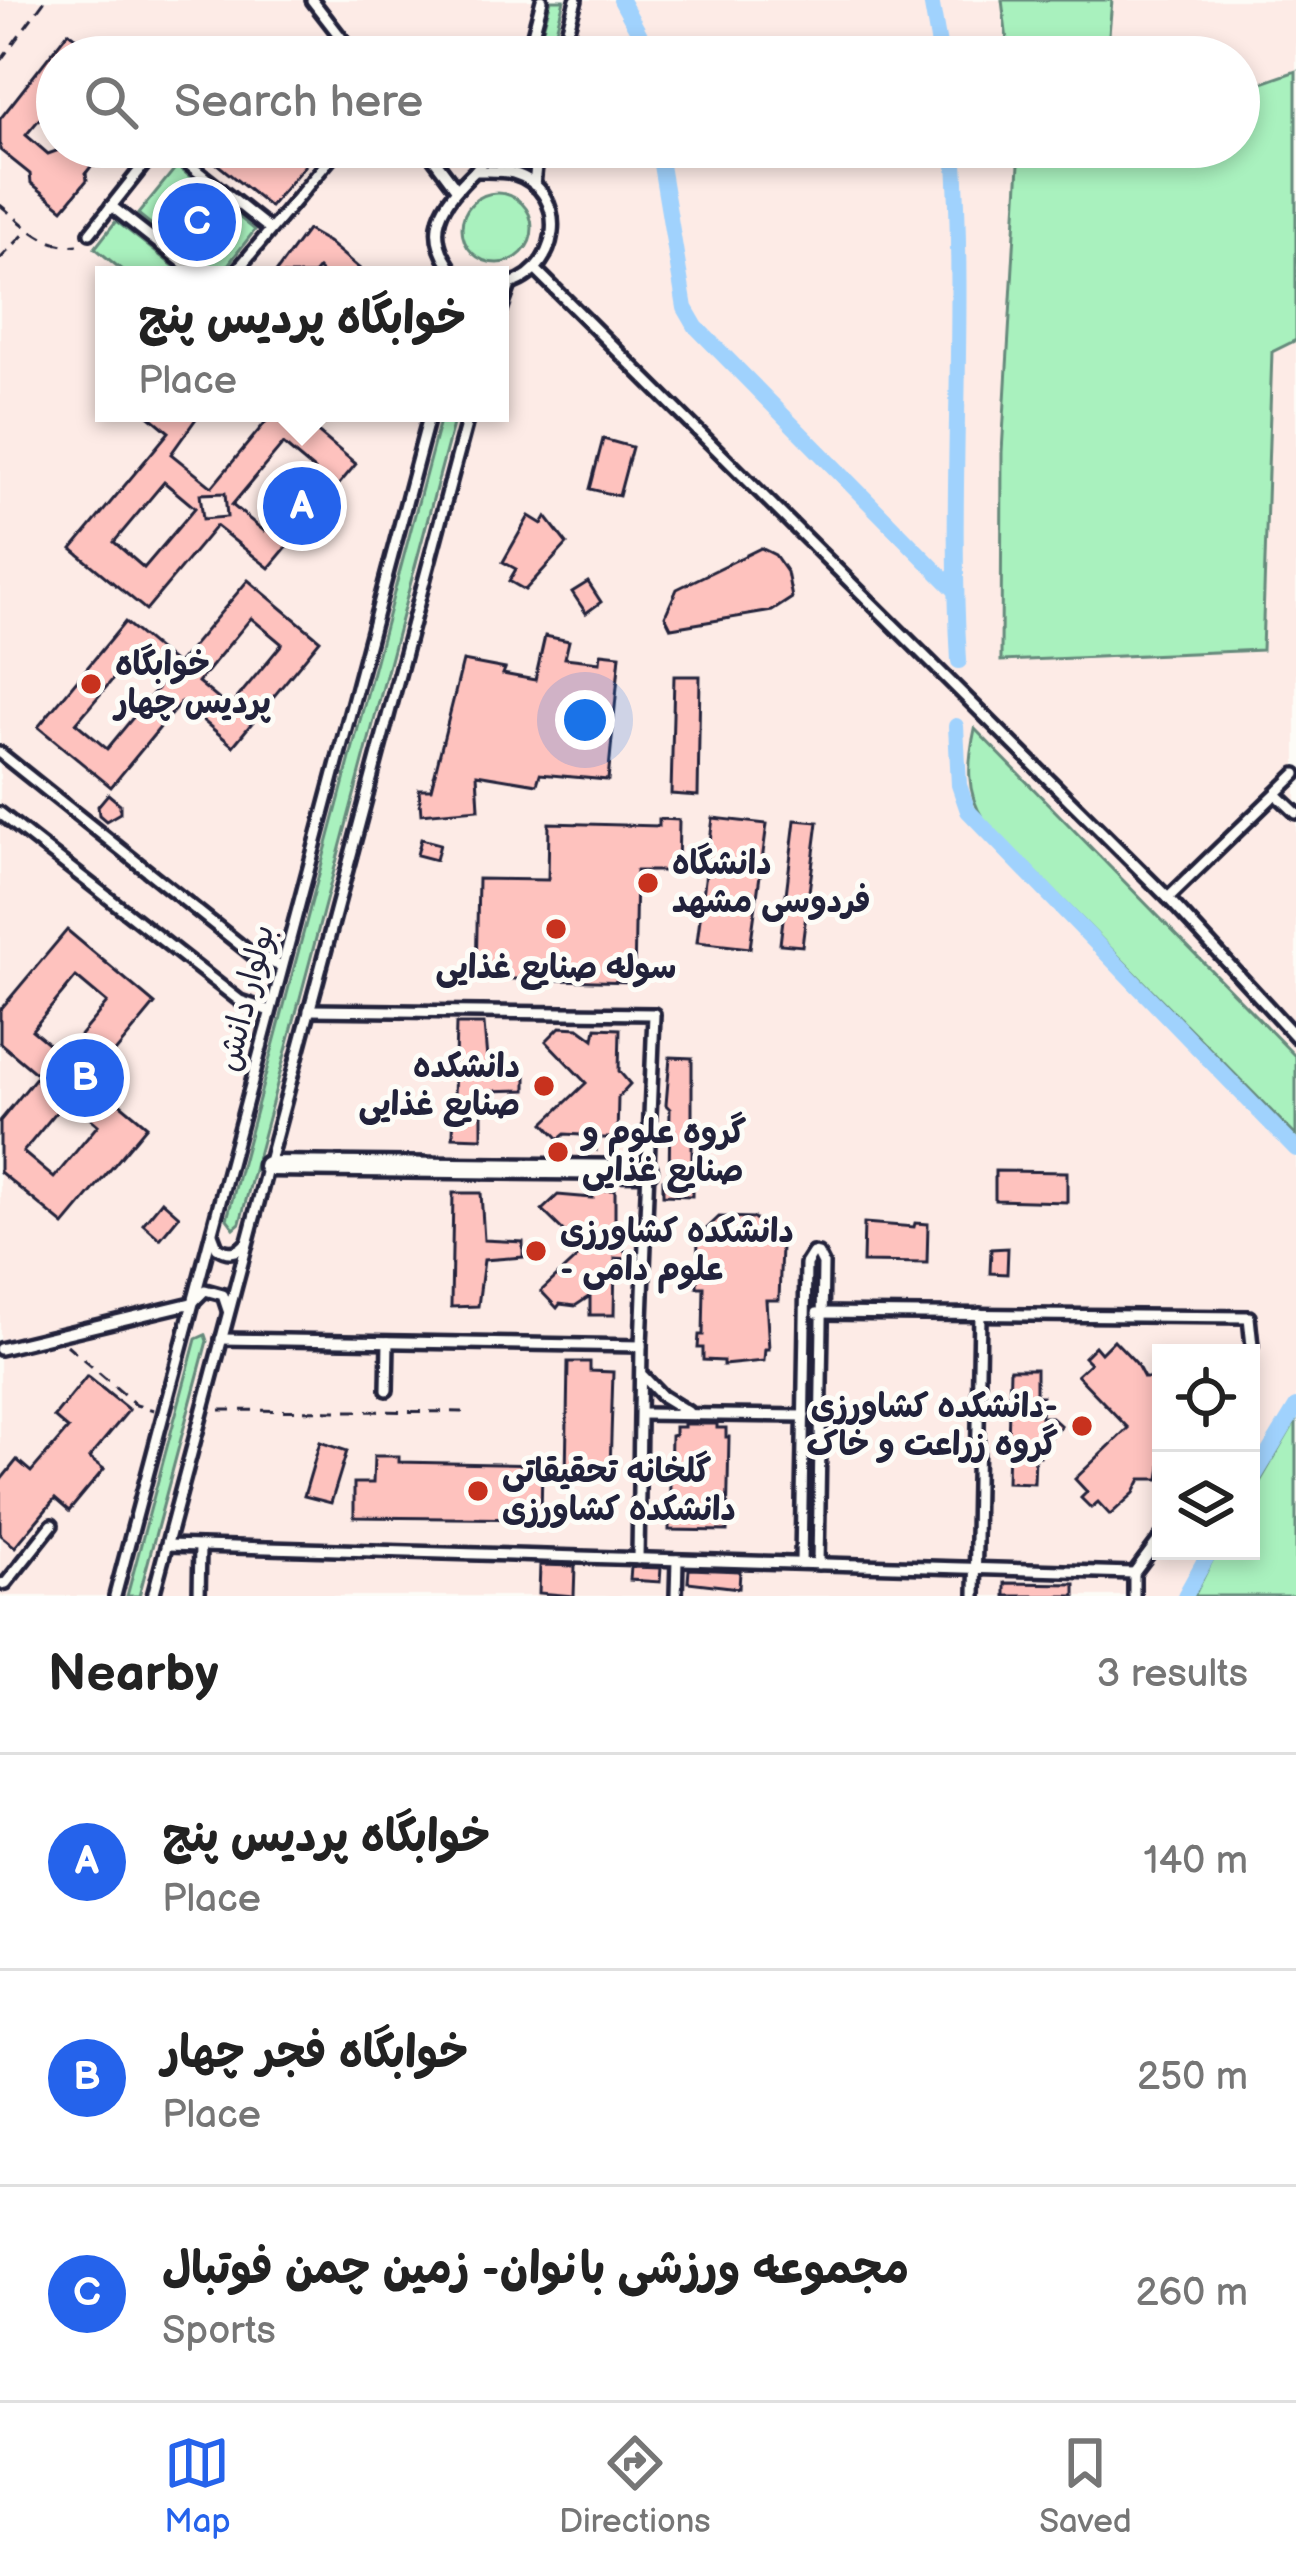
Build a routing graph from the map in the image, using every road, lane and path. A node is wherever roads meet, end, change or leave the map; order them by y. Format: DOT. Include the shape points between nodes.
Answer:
graph roads {
  1 [pos="45,0"];
  2 [pos="312,0"];
  3 [pos="542,0"];
  4 [pos="575,0"];
  5 [pos="340,36"];
  6 [pos="533,36"];
  7 [pos="566,36"];
  8 [pos="0,61"];
  9 [pos="144,168"];
  10 [pos="190,168"];
  11 [pos="322,168"];
  12 [pos="440,168"];
  13 [pos="477,168"];
  14 [pos="536,168"];
  15 [pos="475,171"];
  16 [pos="534,185"];
  17 [pos="455,187"];
  18 [pos="0,205"];
  19 [pos="111,206"];
  20 [pos="29,228"];
  21 [pos="270,229"];
  22 [pos="90,232"];
  23 [pos="78,245"];
  24 [pos="0,259"];
  25 [pos="188,266"];
  26 [pos="240,266"];
  27 [pos="449,266"];
  28 [pos="536,270"];
  29 [pos="509,283"];
  30 [pos="428,422"];
  31 [pos="467,422"];
  32 [pos="0,753"];
  33 [pos="1296,774"];
  34 [pos="1276,794"];
  35 [pos="0,813"];
  36 [pos="1296,813"];
  37 [pos="1168,898"];
  38 [pos="281,966"];
  39 [pos="399,994"];
  40 [pos="399,1008"];
  41 [pos="309,1010"];
  42 [pos="270,1011"];
  43 [pos="1277,1021"];
  44 [pos="1296,1037"];
  45 [pos="1296,1047"];
  46 [pos="268,1166"];
  47 [pos="647,1170"];
  48 [pos="212,1229"];
  49 [pos="248,1239"];
  50 [pos="192,1303"];
  51 [pos="805,1312"];
  52 [pos="822,1312"];
  53 [pos="228,1314"];
  54 [pos="980,1314"];
  55 [pos="221,1339"];
  56 [pos="388,1342"];
  57 [pos="1252,1344"];
  58 [pos="640,1346"];
  59 [pos="0,1349"];
  60 [pos="81,1357"];
  61 [pos="643,1376"];
  62 [pos="387,1390"];
  63 [pos="220,1410"];
  64 [pos="163,1412"];
  65 [pos="471,1412"];
  66 [pos="642,1414"];
  67 [pos="692,1414"];
  68 [pos="803,1415"];
  69 [pos="820,1416"];
  70 [pos="52,1525"];
  71 [pos="167,1545"];
  72 [pos="200,1546"];
  73 [pos="1152,1549"];
  74 [pos="638,1559"];
  75 [pos="676,1560"];
  76 [pos="801,1563"];
  77 [pos="818,1564"];
  78 [pos="975,1568"];
  79 [pos="1134,1573"];
  80 [pos="0,1584"];
  81 [pos="115,1596"];
  82 [pos="153,1596"];
  83 [pos="199,1596"];
  84 [pos="676,1596"];
  85 [pos="975,1596"];
  86 [pos="1134,1596"];
  1 -- 8 [label="path"];
  2 -- 5 [label="lane"];
  3 -- 6 [label="lane"];
  4 -- 7 [label="lane"];
  9 -- 19 [label="lane"];
  10 -- 21 [label="lane"];
  11 -- 21 [label="lane"];
  12 -- 17 [label="lane"];
  13 -- 15 [label="lane"];
  14 -- 16 [label="lane"];
  15 -- 16 [label="lane" via="512,173"];
  15 -- 17 [label="lane"];
  16 -- 28 [label="lane" via="554,229"];
  17 -- 27 [label="lane" via="438,228"];
  18 -- 20 [label="path"];
  19 -- 22 [label="lane"];
  19 -- 25 [label="lane"];
  20 -- 23 [label="path" via="59,248"];
  20 -- 24 [label="path"];
  21 -- 26 [label="lane"];
  28 -- 29 [label="lane"];
  28 -- 37 [label="lane"];
  30 -- 38 [label="lane, بولوار دانش"];
  31 -- 41 [label="lane, بولوار دانش"];
  32 -- 38 [label="lane" via="254,956"];
  33 -- 34 [label="lane"];
  34 -- 36 [label="lane"];
  34 -- 37 [label="lane"];
  35 -- 42 [label="lane" via="241,1001"];
  37 -- 43 [label="lane"];
  38 -- 42 [label="lane, بولوار دانش"];
  39 -- 40 [label="lane"];
  40 -- 41 [label="lane"];
  40 -- 47 [label="lane" via="654,1014"];
  41 -- 46 [label="lane, بولوار دانش"];
  42 -- 48 [label="lane, بولوار دانش"];
  43 -- 44 [label="lane"];
  43 -- 45 [label="lane"];
  46 -- 47 [label="street"];
  46 -- 49 [label="lane, بولوار دانش"];
  47 -- 58 [label="lane"];
  48 -- 49 [label="lane" via="213,1242 229,1252"];
  48 -- 50 [label="lane, بولوار دانش"];
  49 -- 53 [label="lane, بولوار دانش"];
  50 -- 53 [label="lane" via="218,1291"];
  50 -- 59 [label="lane"];
  50 -- 64 [label="lane, بولوار دانش"];
  51 -- 52 [label="lane"];
  51 -- 52 [label="lane" via="812,1253 823,1264"];
  51 -- 68 [label="lane"];
  52 -- 54 [label="lane"];
  52 -- 69 [label="lane"];
  53 -- 55 [label="lane, بولوار دانش"];
  54 -- 57 [label="lane" via="1249,1316"];
  54 -- 78 [label="lane"];
  55 -- 56 [label="lane"];
  55 -- 71 [label="lane, بولوار دانش"];
  56 -- 58 [label="lane"];
  56 -- 62 [label="lane"];
  58 -- 61 [label="lane"];
  60 -- 64 [label="path" via="136,1406"];
  61 -- 66 [label="lane"];
  61 -- 67 [label="lane"];
  63 -- 65 [label="path"];
  64 -- 81 [label="lane, بولوار دانش"];
  66 -- 67 [label="lane"];
  66 -- 74 [label="lane"];
  67 -- 68 [label="lane"];
  68 -- 69 [label="lane"];
  68 -- 76 [label="lane"];
  69 -- 77 [label="lane"];
  70 -- 80 [label="lane"];
  71 -- 72 [label="lane"];
  71 -- 82 [label="lane, بولوار دانش"];
  72 -- 74 [label="lane"];
  72 -- 83 [label="lane"];
  73 -- 79 [label="lane"];
  74 -- 75 [label="lane"];
  75 -- 76 [label="lane"];
  75 -- 84 [label="lane"];
  76 -- 77 [label="lane"];
  77 -- 78 [label="lane"];
  78 -- 79 [label="lane"];
  78 -- 85 [label="lane"];
  79 -- 86 [label="lane"];
}
